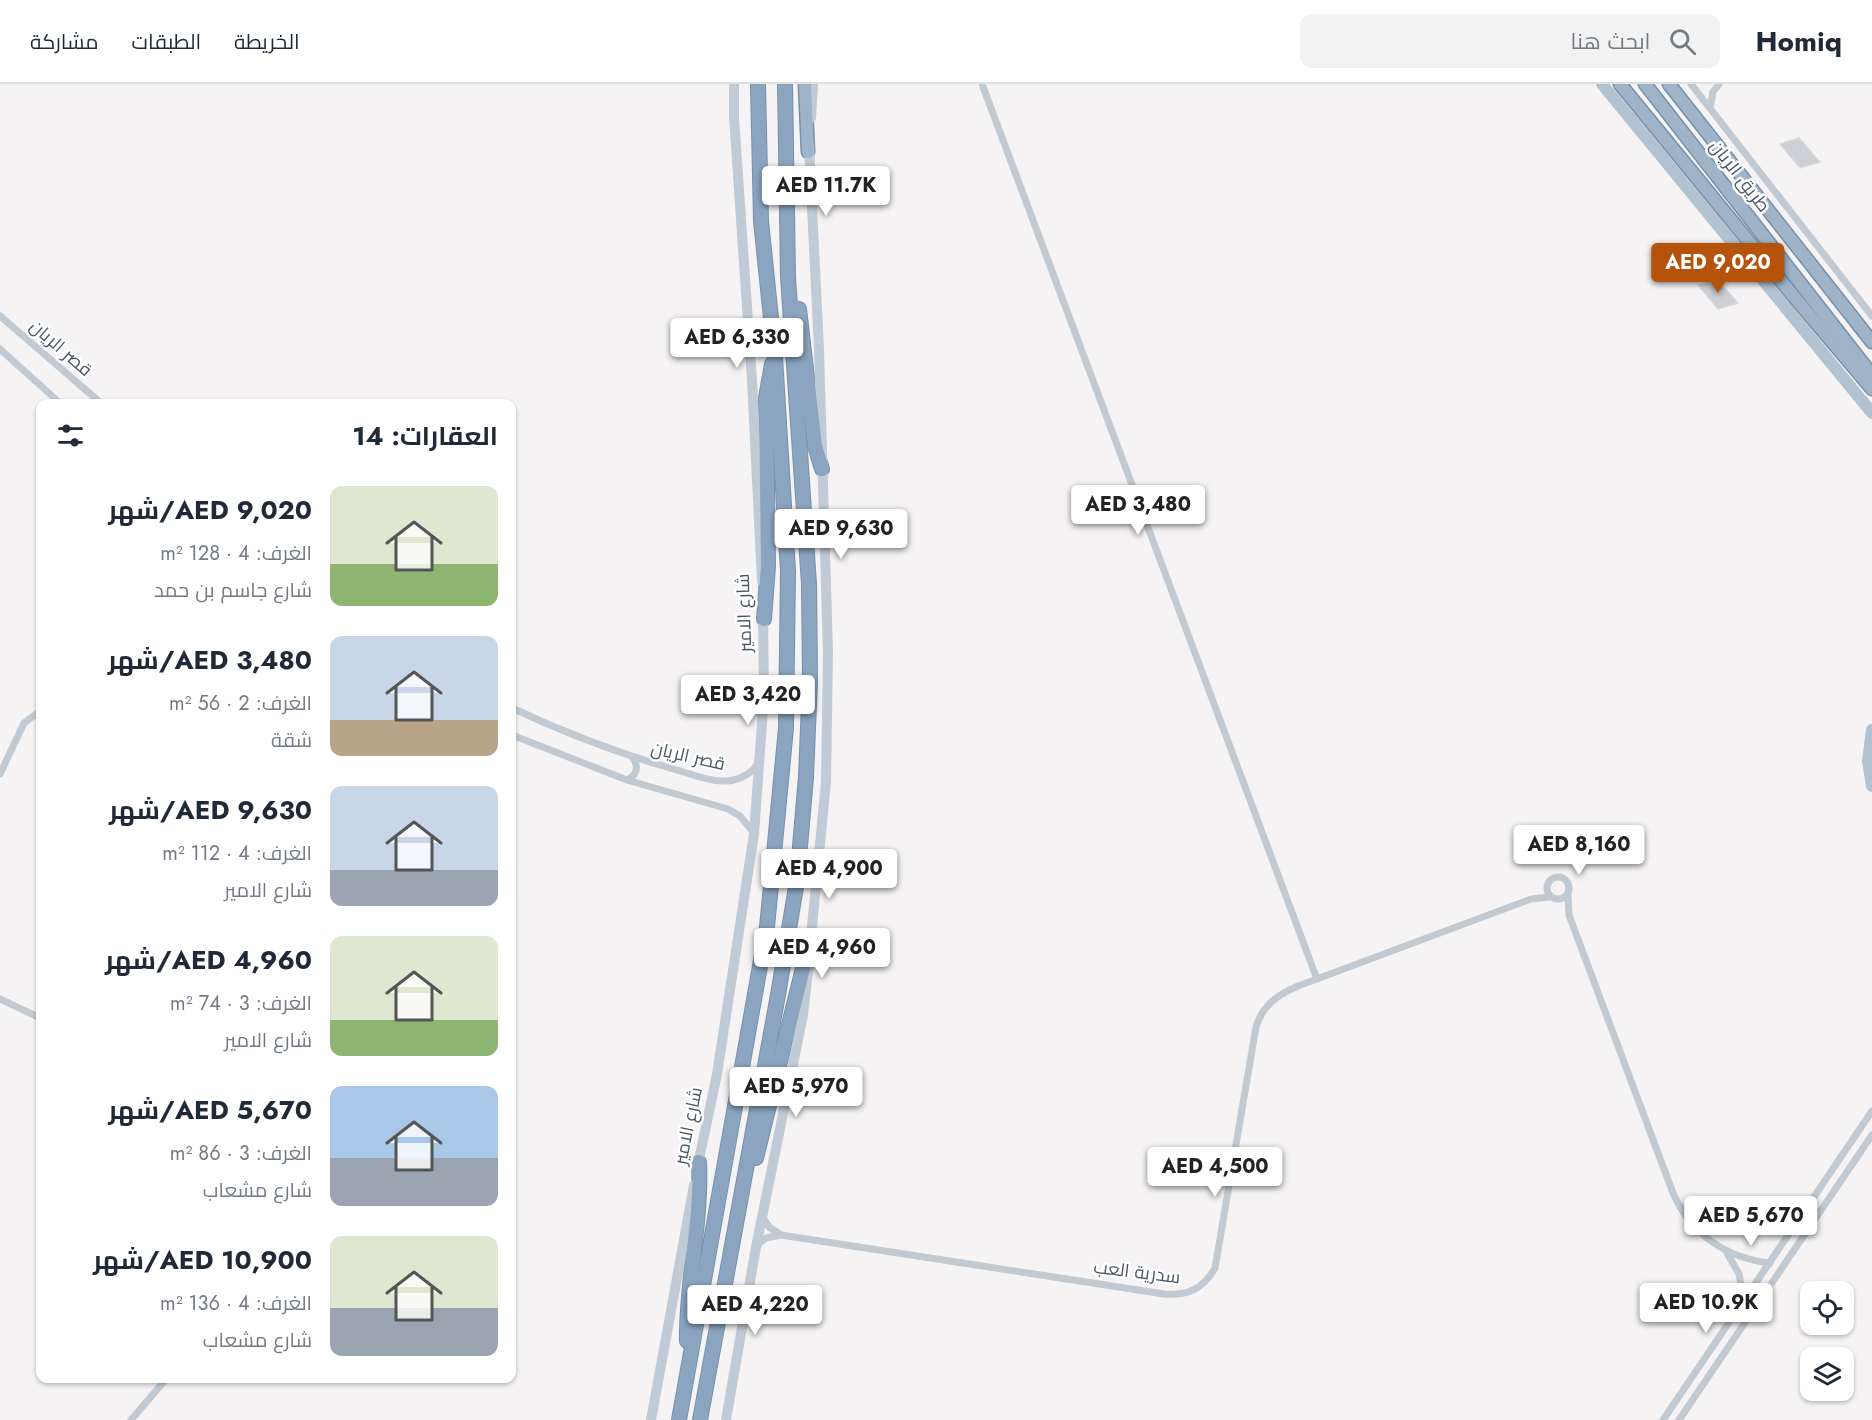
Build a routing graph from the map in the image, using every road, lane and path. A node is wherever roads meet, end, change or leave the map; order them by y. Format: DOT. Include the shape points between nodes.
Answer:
graph roads {
  1 [pos="734,84"];
  2 [pos="758,84"];
  3 [pos="785,84"];
  4 [pos="805,84"];
  5 [pos="813,84"];
  6 [pos="982,84"];
  7 [pos="1602,84"];
  8 [pos="1645,84"];
  9 [pos="1669,84"];
  10 [pos="1691,84"];
  11 [pos="1719,84"];
  12 [pos="1620,86"];
  13 [pos="1710,108"];
  14 [pos="808,152"];
  15 [pos="788,278"];
  16 [pos="1795,298"];
  17 [pos="1872,315"];
  18 [pos="0,316"];
  19 [pos="1872,342"];
  20 [pos="0,349"];
  21 [pos="775,357"];
  22 [pos="1872,375"];
  23 [pos="1872,388"];
  24 [pos="55,399"];
  25 [pos="96,399"];
  26 [pos="1872,402"];
  27 [pos="1872,413"];
  28 [pos="822,470"];
  29 [pos="764,619"];
  30 [pos="516,710"];
  31 [pos="36,714"];
  32 [pos="1872,730"];
  33 [pos="516,737"];
  34 [pos="761,756"];
  35 [pos="633,758"];
  36 [pos="0,774"];
  37 [pos="627,780"];
  38 [pos="1872,786"];
  39 [pos="754,834"];
  40 [pos="1547,886"];
  41 [pos="1568,895"];
  42 [pos="1554,898"];
  43 [pos="1531,899"];
  44 [pos="1569,915"];
  45 [pos="810,940"];
  46 [pos="1317,979"];
  47 [pos="0,999"];
  48 [pos="36,1016"];
  49 [pos="1872,1111"];
  50 [pos="1872,1135"];
  51 [pos="699,1162"];
  52 [pos="738,1214"];
  53 [pos="762,1215"];
  54 [pos="781,1234"];
  55 [pos="756,1246"];
  56 [pos="1726,1251"];
  57 [pos="1770,1263"];
  58 [pos="1744,1300"];
  59 [pos="688,1376"];
  60 [pos="163,1383"];
  61 [pos="1665,1417"];
  62 [pos="131,1420"];
  63 [pos="651,1420"];
  64 [pos="679,1420"];
  65 [pos="700,1420"];
  66 [pos="726,1420"];
  67 [pos="1677,1420"];
  1 -- 29 [label="main road, شارع الامير"];
  2 -- 21 [label="highway" via="761,221"];
  3 -- 15 [label="highway"];
  4 -- 14 [label="highway"];
  5 -- 14 [label="main road"];
  6 -- 46 [label="street"];
  7 -- 27 [label="main road"];
  8 -- 22 [label="highway, طريق الريان"];
  9 -- 19 [label="highway, طريق الريان"];
  10 -- 13 [label="street, طريق الريان"];
  11 -- 13 [label="street"];
  12 -- 16 [label="highway"];
  13 -- 17 [label="street, طريق الريان"];
  14 -- 28 [label="main road"];
  15 -- 28 [label="highway" via="799,306 815,446"];
  15 -- 52 [label="highway" via="809,584 806,777 797,881"];
  16 -- 23 [label="highway"];
  16 -- 26 [label="main road"];
  18 -- 25 [label="street, قصر الريان"];
  20 -- 24 [label="street"];
  21 -- 29 [label="highway" via="766,387 768,566"];
  21 -- 59 [label="highway" via="788,571 786,728 780,800 767,927"];
  28 -- 45 [label="main road" via="828,600 826,782"];
  29 -- 34 [label="main road, شارع الامير"];
  30 -- 35 [label="street, قصر الريان"];
  31 -- 36 [label="street" via="24,723"];
  32 -- 38 [label="main road" via="1868,761"];
  33 -- 37 [label="street"];
  34 -- 35 [label="street, قصر الريان" via="755,768 745,775 720,782"];
  34 -- 39 [label="main road, شارع الامير"];
  35 -- 37 [label="street, قصر الريان" via="636,773"];
  37 -- 39 [label="street" via="728,810 740,816"];
  39 -- 51 [label="main road, شارع الامير" via="717,1074"];
  40 -- 41 [label="street" via="1552,878 1563,878 1570,885"];
  40 -- 42 [label="street"];
  40 -- 43 [label="street, سدرية العب"];
  41 -- 42 [label="street"];
  41 -- 44 [label="street"];
  42 -- 43 [label="street, سدرية العب"];
  42 -- 44 [label="street"];
  43 -- 46 [label="street, سدرية العب"];
  44 -- 56 [label="street" via="1678,1204 1694,1228"];
  45 -- 52 [label="highway" via="755,1165"];
  45 -- 53 [label="main road" via="803,1015"];
  46 -- 54 [label="street, سدرية العب" via="1275,997 1259,1016 1215,1268 1200,1288 1164,1294"];
  47 -- 48 [label="street"];
  49 -- 57 [label="street"];
  50 -- 67 [label="street"];
  51 -- 59 [label="highway" via="701,1195 687,1308"];
  51 -- 63 [label="main road, شارع الامير"];
  52 -- 65 [label="highway"];
  53 -- 54 [label="street" via="769,1227"];
  53 -- 55 [label="main road"];
  54 -- 55 [label="street"];
  55 -- 66 [label="main road"];
  56 -- 57 [label="street"];
  56 -- 58 [label="street" via="1739,1274"];
  57 -- 58 [label="street"];
  58 -- 61 [label="street"];
  59 -- 64 [label="highway"];
  60 -- 62 [label="street"];
  61 -- 67 [label="street"];
}
